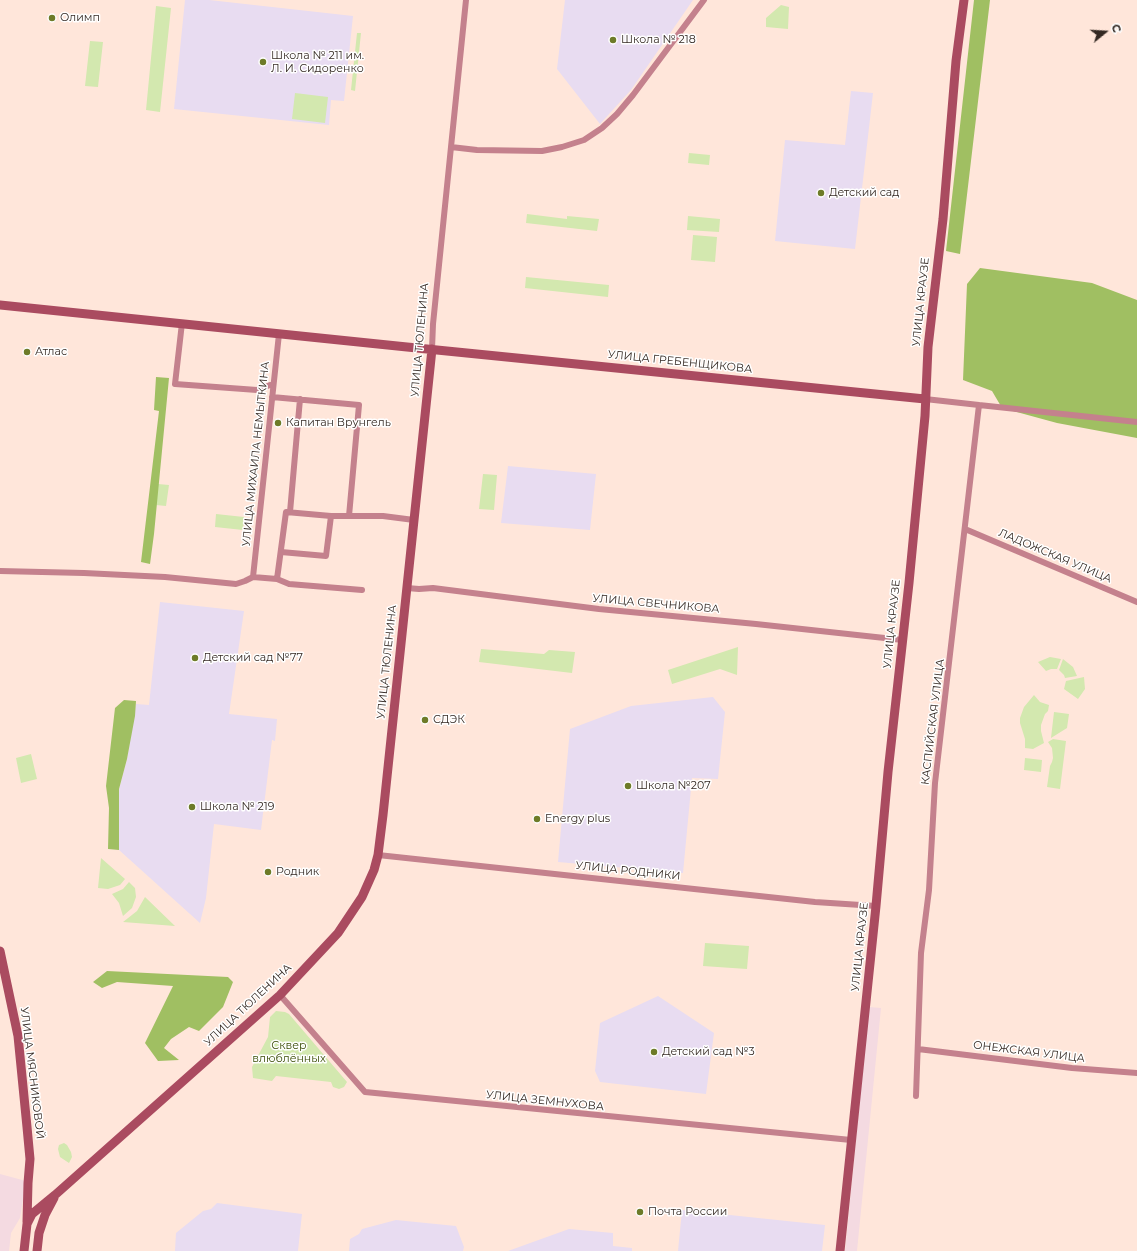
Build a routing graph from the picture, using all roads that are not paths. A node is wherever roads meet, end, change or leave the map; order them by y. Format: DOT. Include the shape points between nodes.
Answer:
graph roads {
  1 [pos="466,0"];
  2 [pos="704,0"];
  3 [pos="964,0"];
  4 [pos="451,147"];
  5 [pos="0,305"];
  6 [pos="182,323"];
  7 [pos="279,334"];
  8 [pos="432,350"];
  9 [pos="270,385"];
  10 [pos="272,396"];
  11 [pos="300,399"];
  12 [pos="925,399"];
  13 [pos="979,405"];
  14 [pos="1137,422"];
  15 [pos="290,512"];
  16 [pos="331,516"];
  17 [pos="349,516"];
  18 [pos="414,520"];
  19 [pos="965,529"];
  20 [pos="281,552"];
  21 [pos="0,571"];
  22 [pos="252,577"];
  23 [pos="277,579"];
  24 [pos="407,588"];
  25 [pos="362,590"];
  26 [pos="1137,602"];
  27 [pos="903,640"];
  28 [pos="378,855"];
  29 [pos="876,906"];
  30 [pos="0,951"];
  31 [pos="280,995"];
  32 [pos="918,1049"];
  33 [pos="1137,1073"];
  34 [pos="916,1096"];
  35 [pos="851,1140"];
  36 [pos="56,1196"];
  37 [pos="27,1224"];
  38 [pos="24,1251"];
  39 [pos="37,1251"];
  40 [pos="840,1251"];
  1 -- 4 [label="street, УЛИЦА ТЮЛЕНИНА"];
  2 -- 4 [label="street" via="617,114 584,140 562,148 542,151"];
  3 -- 12 [label="street, УЛИЦА КРАУЗЕ" via="928,347"];
  4 -- 8 [label="street, УЛИЦА ТЮЛЕНИНА"];
  5 -- 6 [label="street, УЛИЦА ГРЕБЕНЩИКОВА"];
  6 -- 7 [label="street, УЛИЦА ГРЕБЕНЩИКОВА"];
  6 -- 9 [label="street" via="175,384 257,390"];
  7 -- 8 [label="street, УЛИЦА ГРЕБЕНЩИКОВА"];
  7 -- 10 [label="street, УЛИЦА МИХАИЛА НЕМЫТКИНА"];
  8 -- 12 [label="street, УЛИЦА ГРЕБЕНЩИКОВА"];
  8 -- 18 [label="street, УЛИЦА ТЮЛЕНИНА"];
  10 -- 11 [label="street"];
  10 -- 22 [label="street, УЛИЦА МИХАИЛА НЕМЫТКИНА"];
  11 -- 15 [label="street"];
  11 -- 17 [label="street" via="359,405"];
  12 -- 13 [label="street"];
  12 -- 27 [label="street, УЛИЦА КРАУЗЕ"];
  13 -- 14 [label="street"];
  13 -- 19 [label="street, КАСПИЙСКАЯ УЛИЦА"];
  15 -- 16 [label="street"];
  15 -- 20 [label="street" via="286,512"];
  16 -- 17 [label="street"];
  16 -- 20 [label="street" via="326,556"];
  17 -- 18 [label="street" via="382,516"];
  18 -- 24 [label="street, УЛИЦА ТЮЛЕНИНА"];
  19 -- 26 [label="street, ЛАДОЖСКАЯ УЛИЦА"];
  19 -- 32 [label="street, КАСПИЙСКАЯ УЛИЦА" via="935,783 929,890 921,953"];
  20 -- 23 [label="street"];
  21 -- 22 [label="street" via="165,577 236,584"];
  22 -- 23 [label="street"];
  23 -- 25 [label="street" via="289,584"];
  24 -- 27 [label="street, УЛИЦА СВЕЧНИКОВА" via="433,588 599,609"];
  24 -- 28 [label="street, УЛИЦА ТЮЛЕНИНА"];
  27 -- 29 [label="street, УЛИЦА КРАУЗЕ"];
  28 -- 29 [label="street, УЛИЦА РОДНИКИ" via="816,902"];
  28 -- 31 [label="street, УЛИЦА ТЮЛЕНИНА" via="362,897 338,933"];
  29 -- 35 [label="street, УЛИЦА КРАУЗЕ"];
  30 -- 37 [label="street, УЛИЦА МЯСНИКОВОЙ" via="18,1036 28,1127 30,1159"];
  31 -- 35 [label="street, УЛИЦА ЗЕМНУХОВА" via="365,1092"];
  31 -- 36 [label="street, УЛИЦА ТЮЛЕНИНА"];
  32 -- 33 [label="street, ОНЕЖСКАЯ УЛИЦА" via="1072,1068"];
  32 -- 34 [label="street, КАСПИЙСКАЯ УЛИЦА"];
  35 -- 40 [label="street, УЛИЦА КРАУЗЕ"];
  36 -- 37 [label="street" via="32,1214"];
  36 -- 39 [label="street" via="43,1221"];
  37 -- 38 [label="street, УЛИЦА МЯСНИКОВОЙ"];
}
